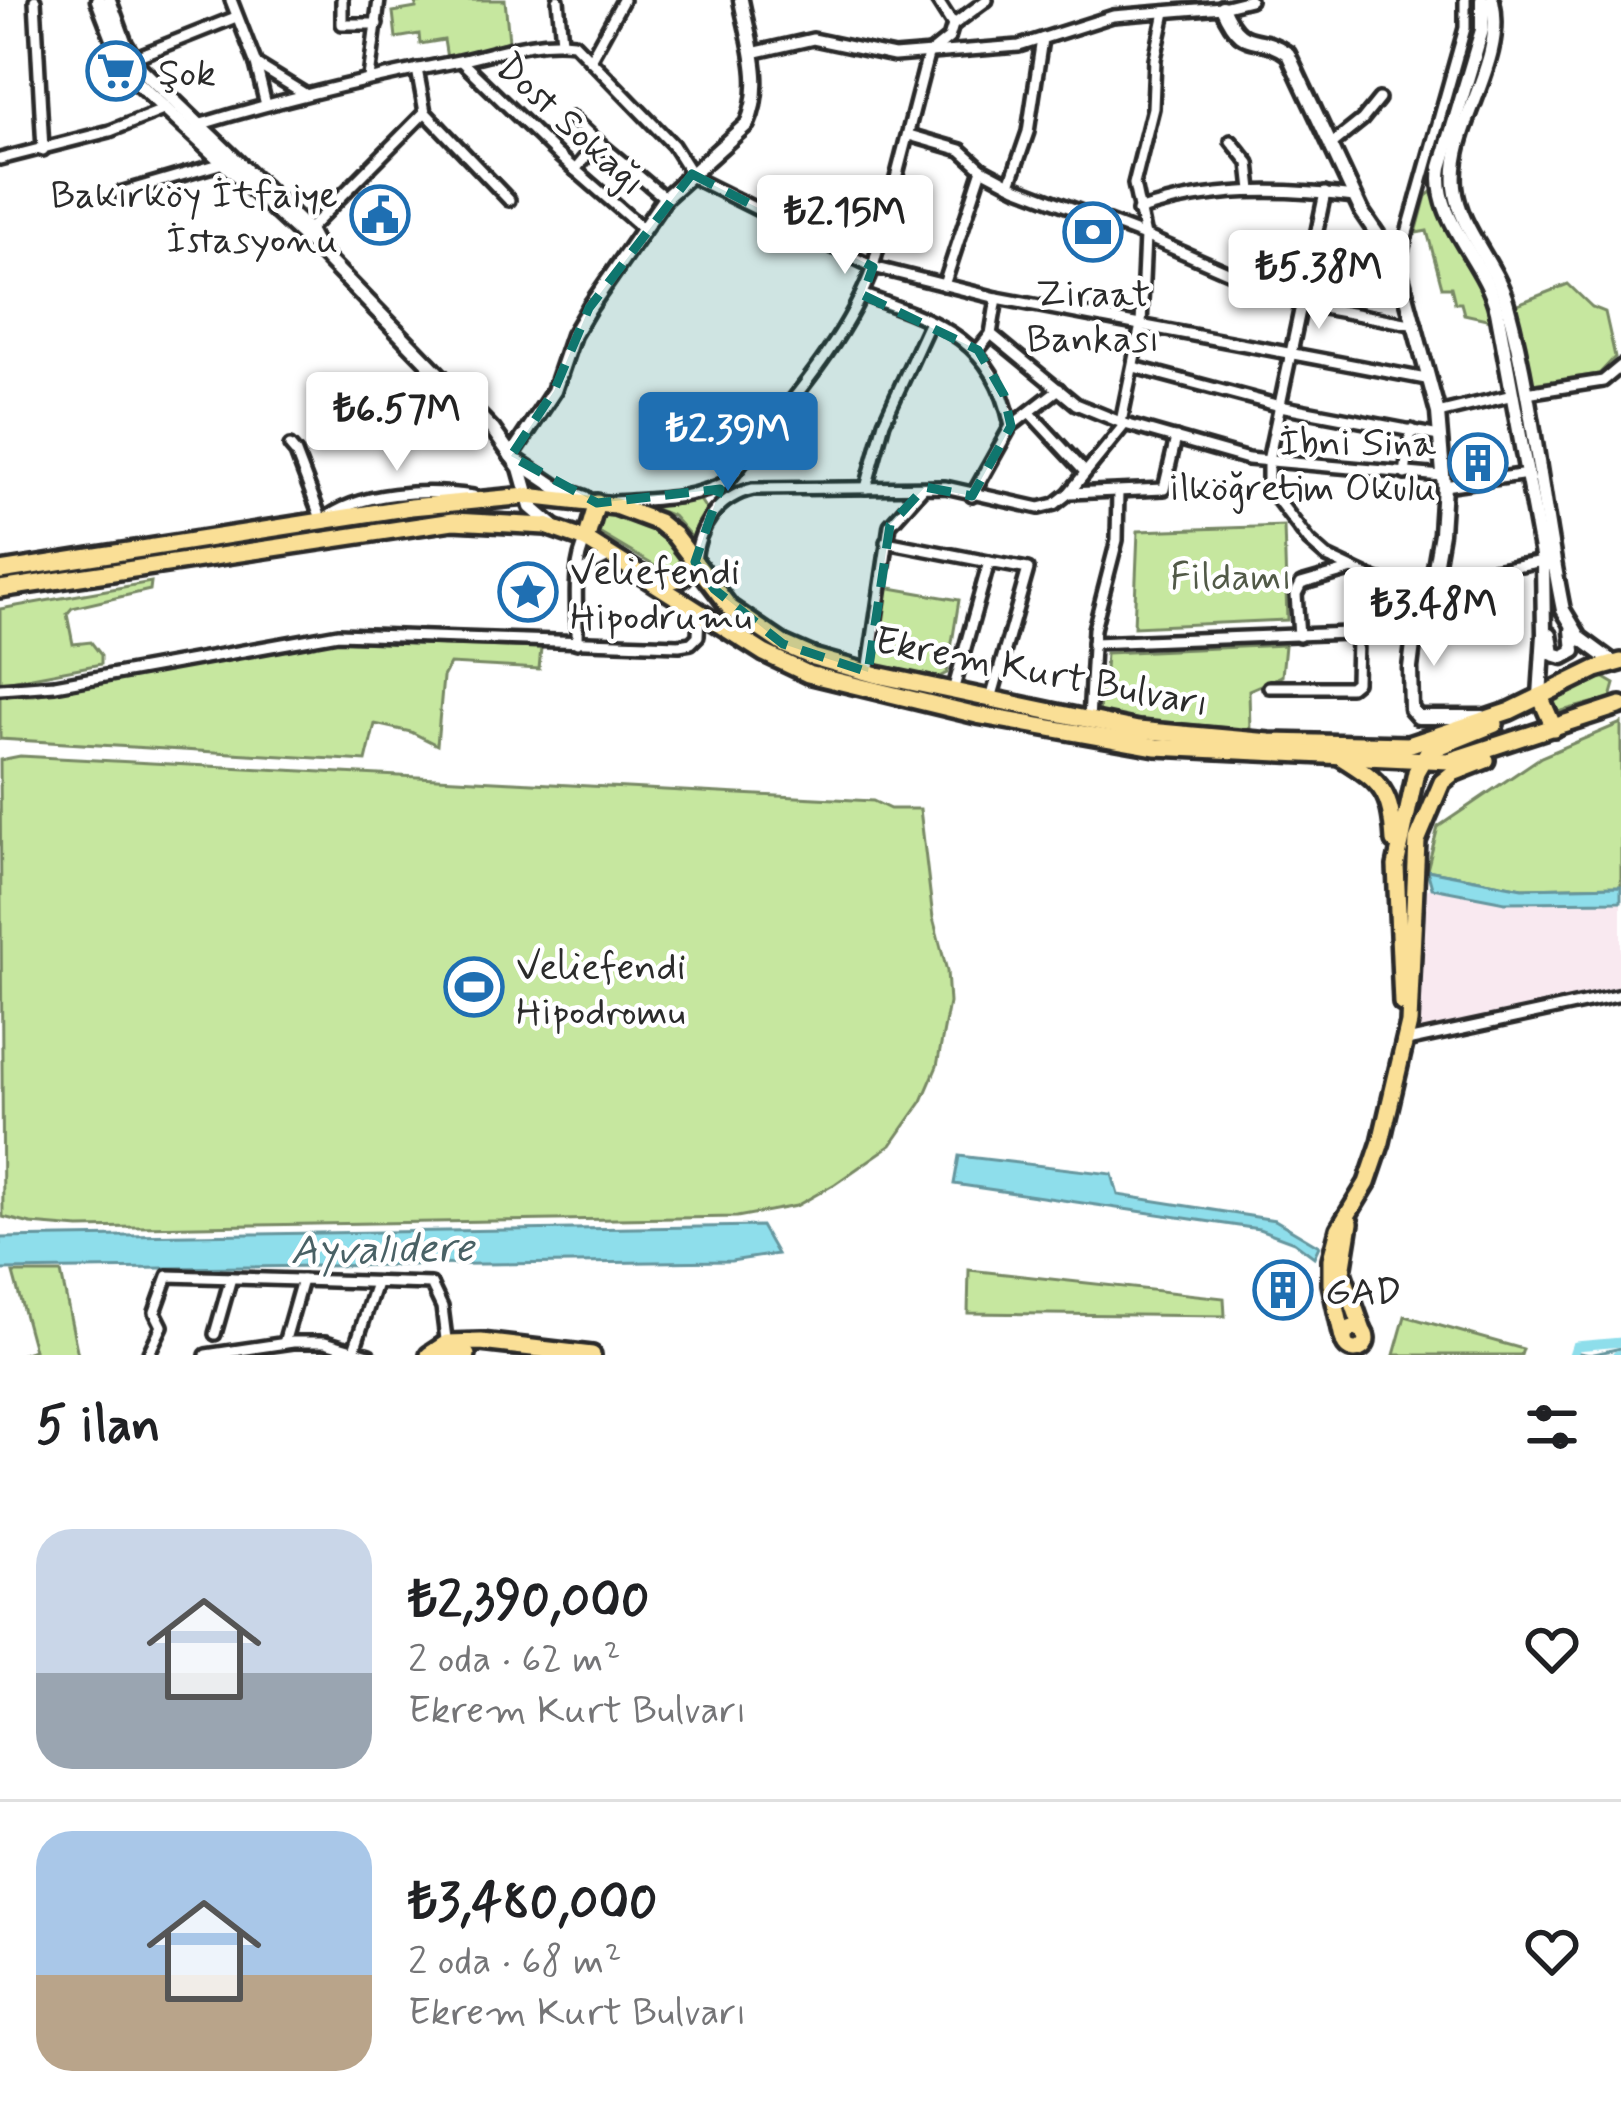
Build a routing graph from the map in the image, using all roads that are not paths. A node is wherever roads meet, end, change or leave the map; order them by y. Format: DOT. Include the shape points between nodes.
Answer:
graph roads {
  1 [pos="35,0"];
  2 [pos="98,0"];
  3 [pos="109,0"];
  4 [pos="230,0"];
  5 [pos="342,0"];
  6 [pos="379,0"];
  7 [pos="558,0"];
  8 [pos="623,0"];
  9 [pos="741,0"];
  10 [pos="937,0"];
  11 [pos="987,0"];
  12 [pos="1115,0"];
  13 [pos="1250,0"];
  14 [pos="1465,0"];
  15 [pos="1482,0"];
  16 [pos="1496,0"];
  17 [pos="1184,4"];
  18 [pos="1221,4"];
  19 [pos="1165,12"];
  20 [pos="1113,16"];
  21 [pos="236,17"];
  22 [pos="376,24"];
  23 [pos="953,25"];
  24 [pos="1042,39"];
  25 [pos="562,41"];
  26 [pos="752,53"];
  27 [pos="928,55"];
  28 [pos="127,60"];
  29 [pos="590,60"];
  30 [pos="461,61"];
  31 [pos="256,64"];
  32 [pos="417,69"];
  33 [pos="370,78"];
  34 [pos="305,94"];
  35 [pos="1379,99"];
  36 [pos="266,105"];
  37 [pos="163,110"];
  38 [pos="425,112"];
  39 [pos="572,118"];
  40 [pos="194,130"];
  41 [pos="909,135"];
  42 [pos="1231,141"];
  43 [pos="598,142"];
  44 [pos="1332,144"];
  45 [pos="43,150"];
  46 [pos="0,159"];
  47 [pos="223,163"];
  48 [pos="574,170"];
  49 [pos="982,170"];
  50 [pos="692,174"];
  51 [pos="1010,184"];
  52 [pos="1252,190"];
  53 [pos="120,193"];
  54 [pos="1325,193"];
  55 [pos="1355,196"];
  56 [pos="665,198"];
  57 [pos="509,200"];
  58 [pos="1138,211"];
  59 [pos="308,230"];
  60 [pos="643,230"];
  61 [pos="1144,236"];
  62 [pos="319,251"];
  63 [pos="1398,265"];
  64 [pos="873,267"];
  65 [pos="944,285"];
  66 [pos="863,295"];
  67 [pos="997,298"];
  68 [pos="1300,304"];
  69 [pos="930,322"];
  70 [pos="1141,325"];
  71 [pos="1417,326"];
  72 [pos="992,334"];
  73 [pos="978,350"];
  74 [pos="1292,355"];
  75 [pos="1621,366"];
  76 [pos="1134,367"];
  77 [pos="1426,379"];
  78 [pos="1058,388"];
  79 [pos="1520,394"];
  80 [pos="1280,406"];
  81 [pos="1030,413"];
  82 [pos="1438,413"];
  83 [pos="1123,423"];
  84 [pos="1011,426"];
  85 [pos="1411,430"];
  86 [pos="1439,436"];
  87 [pos="1176,437"];
  88 [pos="290,446"];
  89 [pos="511,456"];
  90 [pos="1268,461"];
  91 [pos="1084,471"];
  92 [pos="1405,474"];
  93 [pos="1528,474"];
  94 [pos="728,481"];
  95 [pos="1443,481"];
  96 [pos="925,487"];
  97 [pos="866,488"];
  98 [pos="1118,492"];
  99 [pos="1069,493"];
  100 [pos="693,494"];
  101 [pos="731,494"];
  102 [pos="527,496"];
  103 [pos="971,496"];
  104 [pos="597,503"];
  105 [pos="322,521"];
  106 [pos="706,521"];
  107 [pos="561,531"];
  108 [pos="586,540"];
  109 [pos="886,542"];
  110 [pos="610,556"];
  111 [pos="1543,561"];
  112 [pos="695,562"];
  113 [pos="989,562"];
  114 [pos="1353,569"];
  115 [pos="0,571"];
  116 [pos="578,573"];
  117 [pos="640,574"];
  118 [pos="1433,579"];
  119 [pos="0,589"];
  120 [pos="1544,593"];
  121 [pos="699,612"];
  122 [pos="1572,629"];
  123 [pos="1299,636"];
  124 [pos="578,643"];
  125 [pos="1093,643"];
  126 [pos="1619,667"];
  127 [pos="868,672"];
  128 [pos="1269,688"];
  129 [pos="0,689"];
  130 [pos="953,691"];
  131 [pos="1540,696"];
  132 [pos="991,700"];
  133 [pos="1618,703"];
  134 [pos="1502,713"];
  135 [pos="1089,721"];
  136 [pos="1553,728"];
  137 [pos="1531,737"];
  138 [pos="1338,756"];
  139 [pos="1420,761"];
  140 [pos="1406,813"];
  141 [pos="1425,819"];
  142 [pos="1396,866"];
  143 [pos="1621,995"];
  144 [pos="1402,1042"];
  145 [pos="1354,1209"];
  146 [pos="231,1278"];
  147 [pos="302,1280"];
  148 [pos="376,1282"];
  149 [pos="215,1334"];
  150 [pos="1366,1342"];
  151 [pos="284,1343"];
  152 [pos="1345,1346"];
  153 [pos="354,1351"];
  154 [pos="442,1352"];
  155 [pos="148,1355"];
  156 [pos="206,1355"];
  157 [pos="369,1355"];
  158 [pos="467,1355"];
  159 [pos="592,1355"];
  1 -- 45 [label="street"];
  2 -- 28 [label="street"];
  3 -- 28 [label="street"];
  4 -- 21 [label="street"];
  5 -- 22 [label="street" via="342,24"];
  6 -- 22 [label="street"];
  7 -- 25 [label="street"];
  8 -- 29 [label="street"];
  9 -- 26 [label="street"];
  10 -- 23 [label="street"];
  11 -- 23 [label="street"];
  12 -- 20 [label="street"];
  13 -- 18 [label="street"];
  14 -- 63 [label="street" via="1465,28"];
  15 -- 79 [label="street" via="1482,30 1439,181 1495,302"];
  16 -- 79 [label="street" via="1455,188 1502,287"];
  17 -- 18 [label="street"];
  17 -- 19 [label="street"];
  18 -- 44 [label="street" via="1232,31 1288,54"];
  19 -- 20 [label="street"];
  19 -- 58 [label="street" via="1134,184"];
  20 -- 24 [label="street"];
  21 -- 28 [label="street"];
  21 -- 31 [label="street"];
  22 -- 33 [label="street"];
  23 -- 27 [label="street" via="950,38"];
  24 -- 27 [label="street"];
  24 -- 51 [label="street" via="1028,132"];
  25 -- 29 [label="street"];
  25 -- 30 [label="street"];
  26 -- 27 [label="street" via="813,39"];
  26 -- 50 [label="street" via="757,79 747,124"];
  27 -- 41 [label="street"];
  28 -- 37 [label="street"];
  28 -- 40 [label="street"];
  29 -- 50 [label="street"];
  30 -- 32 [label="street"];
  30 -- 48 [label="street, Dost Sokağı"];
  31 -- 34 [label="street"];
  31 -- 36 [label="street"];
  32 -- 33 [label="street"];
  32 -- 38 [label="street"];
  33 -- 34 [label="street"];
  34 -- 36 [label="street"];
  35 -- 44 [label="street"];
  36 -- 40 [label="street"];
  37 -- 40 [label="street"];
  37 -- 45 [label="street"];
  38 -- 57 [label="street"];
  38 -- 59 [label="street"];
  39 -- 43 [label="street"];
  40 -- 47 [label="street"];
  40 -- 59 [label="street"];
  41 -- 49 [label="street" via="961,149"];
  41 -- 64 [label="street"];
  42 -- 52 [label="street" via="1250,163"];
  43 -- 48 [label="street"];
  43 -- 56 [label="street"];
  44 -- 55 [label="street"];
  45 -- 46 [label="street"];
  47 -- 53 [label="street"];
  47 -- 62 [label="street"];
  48 -- 60 [label="street, Dost Sokağı"];
  49 -- 51 [label="street"];
  49 -- 65 [label="street"];
  50 -- 56 [label="street"];
  50 -- 64 [label="street"];
  51 -- 61 [label="street"];
  52 -- 54 [label="street"];
  52 -- 58 [label="street"];
  54 -- 55 [label="street"];
  54 -- 68 [label="street"];
  55 -- 63 [label="street"];
  56 -- 60 [label="street"];
  58 -- 61 [label="street"];
  59 -- 62 [label="street"];
  60 -- 89 [label="street" via="573,335 554,391"];
  61 -- 68 [label="street"];
  61 -- 70 [label="street"];
  62 -- 89 [label="street"];
  63 -- 71 [label="street"];
  64 -- 65 [label="street"];
  64 -- 66 [label="street"];
  65 -- 67 [label="street"];
  66 -- 69 [label="street"];
  66 -- 94 [label="street"];
  67 -- 70 [label="street"];
  67 -- 72 [label="street"];
  68 -- 71 [label="street"];
  68 -- 74 [label="street"];
  69 -- 73 [label="street"];
  69 -- 97 [label="street" via="884,422"];
  70 -- 74 [label="street"];
  70 -- 76 [label="street"];
  71 -- 77 [label="street"];
  72 -- 73 [label="street"];
  72 -- 78 [label="street"];
  73 -- 84 [label="street"];
  74 -- 77 [label="street"];
  74 -- 80 [label="street"];
  75 -- 79 [label="street" via="1603,381"];
  76 -- 80 [label="street"];
  76 -- 83 [label="street"];
  77 -- 82 [label="street"];
  78 -- 81 [label="street"];
  78 -- 83 [label="street"];
  79 -- 82 [label="street"];
  79 -- 93 [label="street"];
  79 -- 122 [label="street"];
  80 -- 85 [label="street"];
  80 -- 90 [label="street"];
  81 -- 84 [label="street"];
  81 -- 91 [label="street"];
  82 -- 86 [label="street"];
  83 -- 87 [label="street"];
  83 -- 91 [label="street"];
  84 -- 103 [label="street"];
  85 -- 86 [label="street"];
  85 -- 92 [label="street"];
  86 -- 95 [label="street"];
  87 -- 90 [label="street"];
  87 -- 98 [label="street" via="1164,489"];
  88 -- 105 [label="street"];
  89 -- 102 [label="street"];
  89 -- 104 [label="street"];
  90 -- 92 [label="street"];
  90 -- 114 [label="street" via="1268,480 1293,521 1327,557"];
  91 -- 99 [label="street"];
  92 -- 95 [label="street"];
  93 -- 95 [label="street"];
  93 -- 111 [label="street"];
  94 -- 100 [label="street"];
  94 -- 101 [label="street"];
  95 -- 118 [label="street"];
  96 -- 97 [label="street"];
  96 -- 103 [label="street"];
  96 -- 109 [label="street"];
  97 -- 101 [label="street"];
  98 -- 99 [label="street"];
  98 -- 125 [label="street" via="1117,540"];
  99 -- 103 [label="street" via="1039,508"];
  100 -- 104 [label="street"];
  100 -- 106 [label="street" via="708,504"];
  101 -- 106 [label="street"];
  102 -- 104 [label="main road, Ekrem Kurt Bulvarı"];
  102 -- 105 [label="main road, Ekrem Kurt Bulvarı"];
  102 -- 107 [label="street" via="540,518"];
  104 -- 108 [label="main road"];
  104 -- 112 [label="main road, Ekrem Kurt Bulvarı" via="658,522"];
  105 -- 115 [label="main road, Ekrem Kurt Bulvarı"];
  106 -- 112 [label="street"];
  107 -- 108 [label="main road, Ekrem Kurt Bulvarı"];
  107 -- 119 [label="main road, Ekrem Kurt Bulvarı" via="508,521 401,526"];
  108 -- 110 [label="main road, Ekrem Kurt Bulvarı"];
  108 -- 116 [label="street"];
  109 -- 113 [label="street"];
  109 -- 127 [label="street"];
  110 -- 116 [label="street"];
  110 -- 117 [label="main road, Ekrem Kurt Bulvarı"];
  111 -- 118 [label="street"];
  111 -- 120 [label="street"];
  112 -- 117 [label="main road" via="674,582"];
  112 -- 127 [label="main road, Ekrem Kurt Bulvarı" via="730,608 782,644"];
  113 -- 130 [label="street"];
  113 -- 132 [label="street" via="1028,569"];
  114 -- 118 [label="street" via="1400,587"];
  114 -- 123 [label="street" via="1301,584"];
  116 -- 124 [label="street"];
  117 -- 121 [label="main road, Ekrem Kurt Bulvarı"];
  118 -- 134 [label="street" via="1415,628 1412,709 1430,720"];
  120 -- 122 [label="street" via="1553,653 1574,650"];
  120 -- 131 [label="street"];
  121 -- 124 [label="street" via="691,643"];
  121 -- 138 [label="main road, Ekrem Kurt Bulvarı" via="808,674 905,699 1156,747"];
  122 -- 126 [label="street"];
  123 -- 125 [label="street"];
  123 -- 128 [label="street" via="1357,637 1356,682"];
  124 -- 129 [label="street" via="338,634"];
  125 -- 135 [label="street"];
  126 -- 131 [label="main road"];
  127 -- 130 [label="main road, Ekrem Kurt Bulvarı"];
  130 -- 132 [label="main road, Ekrem Kurt Bulvarı"];
  131 -- 134 [label="main road"];
  131 -- 136 [label="main road"];
  132 -- 135 [label="main road, Ekrem Kurt Bulvarı"];
  133 -- 136 [label="main road"];
  134 -- 135 [label="main road, Ekrem Kurt Bulvarı" via="1402,746 1246,740"];
  134 -- 139 [label="main road" via="1489,728"];
  136 -- 137 [label="main road"];
  137 -- 139 [label="main road, Ekrem Kurt Bulvarı"];
  137 -- 141 [label="main road" via="1453,773"];
  138 -- 139 [label="main road, Ekrem Kurt Bulvarı"];
  138 -- 142 [label="main road" via="1372,776 1391,802"];
  139 -- 140 [label="main road"];
  140 -- 141 [label="main road"];
  140 -- 142 [label="main road"];
  141 -- 144 [label="main road" via="1413,864 1412,1004"];
  142 -- 144 [label="main road"];
  143 -- 144 [label="street"];
  144 -- 145 [label="main road" via="1381,1142"];
  145 -- 150 [label="main road" via="1342,1272"];
  145 -- 152 [label="main road" via="1330,1259"];
  146 -- 147 [label="street"];
  146 -- 149 [label="street"];
  146 -- 155 [label="street" via="168,1276 155,1312 162,1325"];
  147 -- 148 [label="street"];
  147 -- 151 [label="street"];
  148 -- 153 [label="street"];
  148 -- 154 [label="street" via="430,1284 442,1306"];
  150 -- 152 [label="main road" via="1349,1329"];
  151 -- 153 [label="street"];
  151 -- 156 [label="street"];
  153 -- 157 [label="street"];
  154 -- 158 [label="main road"];
  154 -- 159 [label="main road" via="481,1342"];
}
